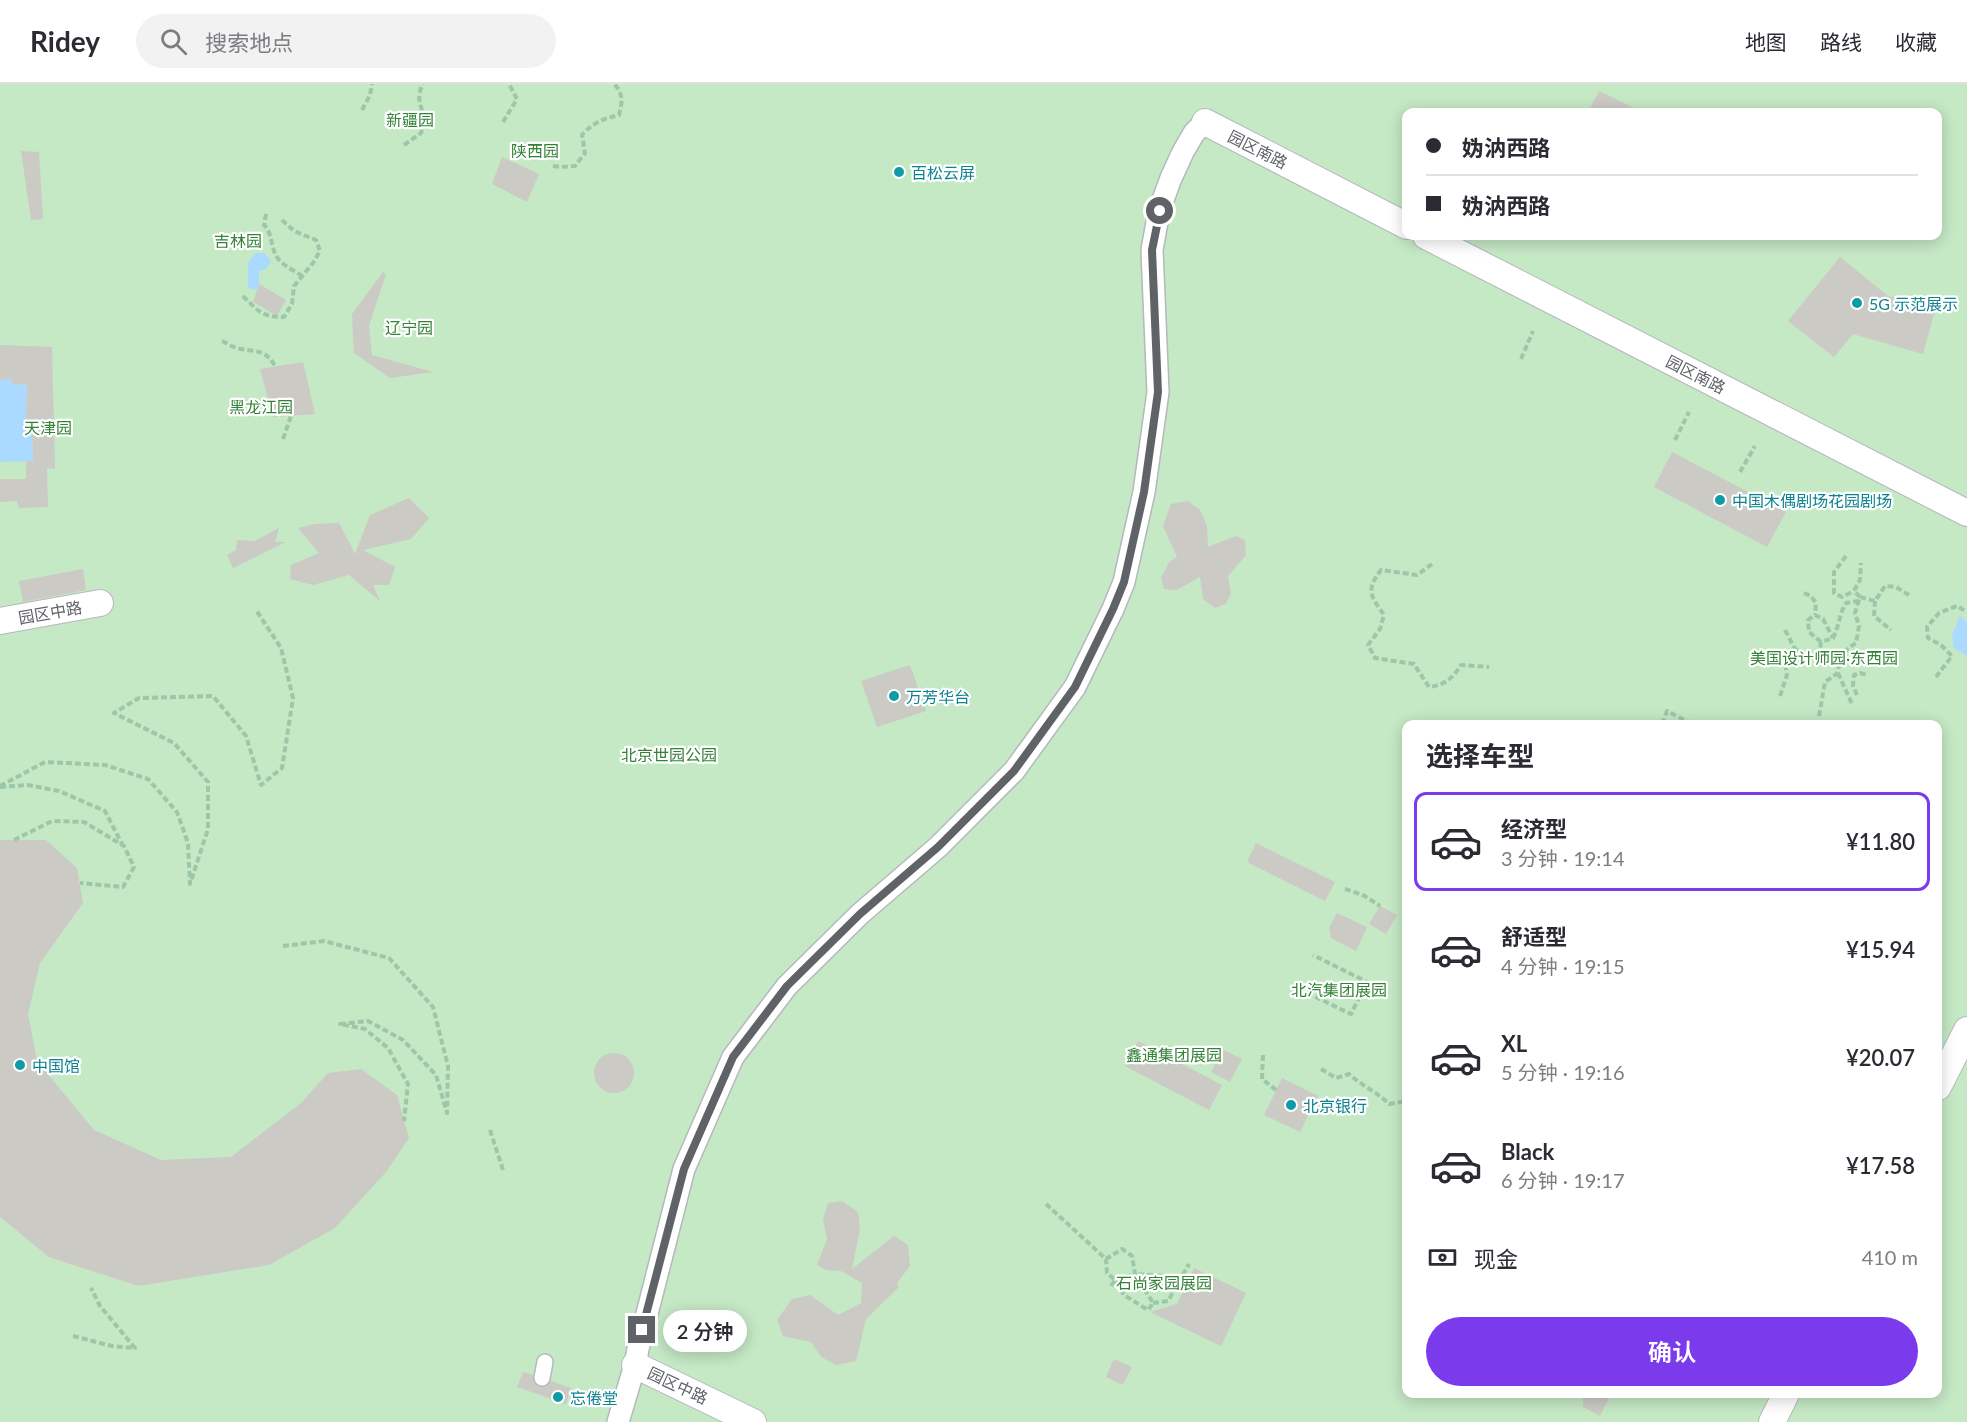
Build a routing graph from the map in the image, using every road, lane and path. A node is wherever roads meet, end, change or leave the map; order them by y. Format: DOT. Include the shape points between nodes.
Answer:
graph roads {
  1 [pos="372,84"];
  2 [pos="423,84"];
  3 [pos="509,84"];
  4 [pos="614,84"];
  5 [pos="362,110"];
  6 [pos="503,122"];
  7 [pos="1205,122"];
  8 [pos="404,145"];
  9 [pos="553,166"];
  10 [pos="266,214"];
  11 [pos="281,219"];
  12 [pos="1402,223"];
  13 [pos="1434,240"];
  14 [pos="301,275"];
  15 [pos="243,296"];
  16 [pos="1533,331"];
  17 [pos="222,341"];
  18 [pos="1521,358"];
  19 [pos="275,366"];
  20 [pos="1689,412"];
  21 [pos="291,416"];
  22 [pos="283,439"];
  23 [pos="1675,440"];
  24 [pos="1755,446"];
  25 [pos="1740,472"];
  26 [pos="1967,513"];
  27 [pos="1846,556"];
  28 [pos="1861,563"];
  29 [pos="1432,564"];
  30 [pos="1854,591"];
  31 [pos="1804,593"];
  32 [pos="1910,595"];
  33 [pos="1859,599"];
  34 [pos="1875,601"];
  35 [pos="100,603"];
  36 [pos="256,610"];
  37 [pos="1967,612"];
  38 [pos="1815,615"];
  39 [pos="0,621"];
  40 [pos="1785,630"];
  41 [pos="1891,630"];
  42 [pos="1833,638"];
  43 [pos="1821,642"];
  44 [pos="1795,649"];
  45 [pos="1489,667"];
  46 [pos="1838,673"];
  47 [pos="1867,675"];
  48 [pos="1936,677"];
  49 [pos="1857,695"];
  50 [pos="1780,696"];
  51 [pos="1852,705"];
  52 [pos="1820,716"];
  53 [pos="1664,720"];
  54 [pos="1684,720"];
  55 [pos="0,787"];
  56 [pos="15,840"];
  57 [pos="124,846"];
  58 [pos="80,883"];
  59 [pos="1345,889"];
  60 [pos="1380,906"];
  61 [pos="283,946"];
  62 [pos="1313,955"];
  63 [pos="1299,989"];
  64 [pos="1966,1035"];
  65 [pos="1263,1055"];
  66 [pos="1321,1069"];
  67 [pos="1942,1080"];
  68 [pos="1276,1090"];
  69 [pos="1402,1102"];
  70 [pos="404,1121"];
  71 [pos="490,1130"];
  72 [pos="503,1170"];
  73 [pos="1046,1204"];
  74 [pos="1106,1259"];
  75 [pos="1189,1264"];
  76 [pos="1135,1274"];
  77 [pos="1115,1280"];
  78 [pos="1177,1284"];
  79 [pos="1111,1286"];
  80 [pos="91,1288"];
  81 [pos="1153,1303"];
  82 [pos="74,1336"];
  83 [pos="545,1362"];
  84 [pos="636,1365"];
  85 [pos="542,1378"];
  86 [pos="1784,1398"];
  87 [pos="618,1422"];
  88 [pos="753,1422"];
  89 [pos="1772,1422"];
  1 -- 5 [label="path"];
  2 -- 8 [label="path" via="418,92 426,119 421,133"];
  3 -- 6 [label="path" via="517,99"];
  4 -- 9 [label="path" via="623,101 619,116 589,126 582,135 585,153 575,166"];
  7 -- 12 [label="street, 园区南路"];
  7 -- 84 [label="street" via="1183,152 1171,178 1152,250 1158,392 1144,492 1124,582 1113,609 1075,687 1014,771 787,986 733,1057 684,1169"];
  10 -- 14 [label="path" via="264,225 281,265"];
  11 -- 14 [label="path" via="294,231 316,240 320,251"];
  13 -- 26 [label="street, 园区南路"];
  14 -- 15 [label="path" via="284,317 269,317"];
  16 -- 18 [label="path"];
  17 -- 19 [label="path" via="269,356"];
  20 -- 23 [label="path"];
  21 -- 22 [label="path"];
  24 -- 25 [label="path"];
  27 -- 30 [label="path" via="1834,572 1834,593 1842,597"];
  28 -- 30 [label="path" via="1860,580"];
  29 -- 45 [label="path" via="1417,575 1381,570 1372,582 1371,595 1384,615 1380,629 1368,645 1375,658 1414,664 1430,687 1442,686 1461,665"];
  30 -- 33 [label="path"];
  31 -- 38 [label="path" via="1816,603"];
  32 -- 34 [label="path" via="1885,586"];
  33 -- 34 [label="path"];
  33 -- 42 [label="path" via="1846,603"];
  33 -- 46 [label="path" via="1855,612 1859,626 1856,643 1846,648 1839,660"];
  34 -- 41 [label="path" via="1874,616"];
  35 -- 39 [label="street, 园区中路"];
  36 -- 55 [label="path" via="281,648 293,698 282,768 261,784 246,736 213,696 139,698 114,713 174,743 208,782 208,829 190,884 188,843 177,812 148,779 105,765 45,762"];
  37 -- 48 [label="path" via="1957,606 1939,613 1927,627 1928,638 1952,656"];
  38 -- 42 [label="path" via="1823,619"];
  38 -- 43 [label="path" via="1808,620 1809,632"];
  40 -- 44 [label="path"];
  42 -- 43 [label="path"];
  43 -- 44 [label="path" via="1819,655 1808,659"];
  44 -- 50 [label="path" via="1784,656 1786,675"];
  46 -- 51 [label="path"];
  46 -- 52 [label="path" via="1825,682"];
  47 -- 49 [label="path" via="1854,675 1852,686"];
  53 -- 54 [label="path" via="1667,711"];
  55 -- 57 [label="path" via="28,785 59,791 105,811"];
  56 -- 57 [label="path" via="52,821 84,822"];
  57 -- 58 [label="path" via="134,867 123,887"];
  59 -- 60 [label="path"];
  61 -- 70 [label="path" via="324,941 389,958 433,1007 448,1066 447,1113 436,1075 403,1040 368,1021 340,1024 364,1029 388,1048 408,1084"];
  62 -- 63 [label="path" via="1367,982 1352,1014"];
  64 -- 67 [label="street"];
  65 -- 68 [label="path" via="1262,1079"];
  66 -- 69 [label="path" via="1336,1078 1349,1074 1389,1104"];
  71 -- 72 [label="path"];
  73 -- 74 [label="path"];
  74 -- 76 [label="path" via="1122,1249 1132,1257"];
  74 -- 77 [label="path" via="1107,1273"];
  75 -- 78 [label="path"];
  76 -- 77 [label="path"];
  76 -- 78 [label="path" via="1167,1276"];
  76 -- 81 [label="path"];
  77 -- 79 [label="path"];
  77 -- 81 [label="path" via="1124,1295 1148,1310"];
  78 -- 81 [label="path" via="1168,1301"];
  80 -- 82 [label="path" via="100,1306 135,1348"];
  83 -- 85 [label="street"];
  84 -- 87 [label="street"];
  84 -- 88 [label="street, 园区中路"];
  86 -- 89 [label="street"];
}
